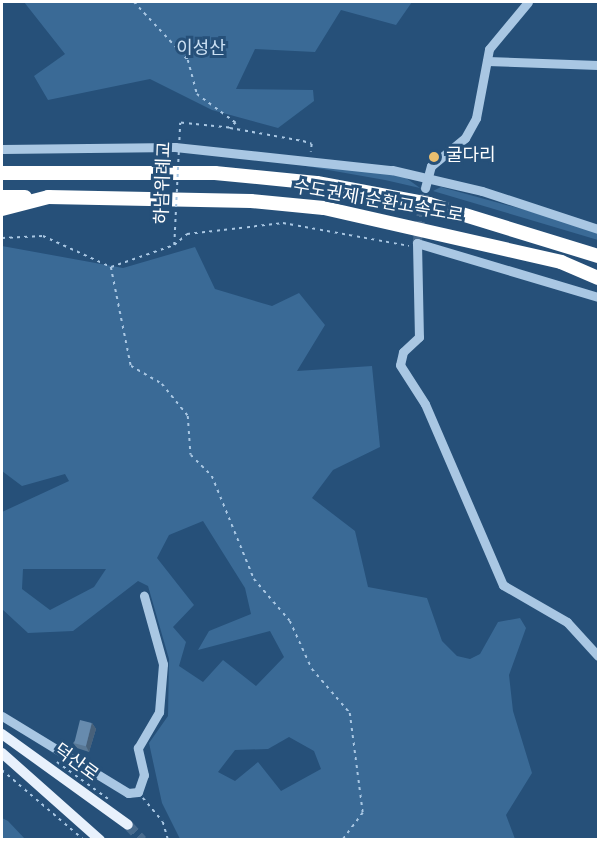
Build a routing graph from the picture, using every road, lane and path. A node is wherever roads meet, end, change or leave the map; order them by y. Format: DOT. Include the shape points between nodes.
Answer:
graph roads {
  1 [pos="134,2"];
  2 [pos="528,2"];
  3 [pos="487,61"];
  4 [pos="598,65"];
  5 [pos="229,128"];
  6 [pos="2,149"];
  7 [pos="311,155"];
  8 [pos="2,173"];
  9 [pos="427,177"];
  10 [pos="425,188"];
  11 [pos="2,197"];
  12 [pos="48,197"];
  13 [pos="2,209"];
  14 [pos="598,229"];
  15 [pos="2,238"];
  16 [pos="417,243"];
  17 [pos="174,244"];
  18 [pos="598,256"];
  19 [pos="111,267"];
  20 [pos="598,278"];
  21 [pos="598,297"];
  22 [pos="144,596"];
  23 [pos="598,656"];
  24 [pos="2,716"];
  25 [pos="2,734"];
  26 [pos="2,753"];
  27 [pos="2,770"];
  28 [pos="140,790"];
  29 [pos="128,825"];
  30 [pos="84,840"];
  31 [pos="100,840"];
  32 [pos="168,840"];
  33 [pos="343,840"];
  1 -- 5 [label="path" via="188,60 197,94 236,123"];
  2 -- 3 [label="street" via="495,39"];
  3 -- 4 [label="street"];
  3 -- 9 [label="street" via="476,118 465,138 431,166"];
  5 -- 7 [label="path" via="312,144"];
  5 -- 17 [label="path, 하남위례교, bridge" via="180,123"];
  6 -- 9 [label="street" via="175,147"];
  8 -- 18 [label="highway, 수도권제1순환고속도로" via="215,173 318,183 429,204"];
  9 -- 10 [label="street"];
  9 -- 14 [label="street"];
  11 -- 12 [label="highway"];
  12 -- 13 [label="highway, 수도권제1순환고속도로"];
  12 -- 20 [label="highway, 수도권제1순환고속도로" via="251,201 324,208 550,259"];
  15 -- 19 [label="path" via="43,236"];
  16 -- 17 [label="path" via="383,244 293,223 187,234"];
  16 -- 21 [label="street"];
  16 -- 23 [label="street" via="419,337 400,364 425,404 503,585 567,622"];
  17 -- 19 [label="path"];
  19 -- 33 [label="path" via="131,366 162,384 188,416 191,455 212,476 254,579 290,621 312,669 350,713 363,813"];
  22 -- 28 [label="street" via="163,664 159,712 138,748"];
  24 -- 28 [label="street" via="128,793"];
  25 -- 29 [label="main road, 덕산로"];
  26 -- 31 [label="main road, 덕산로"];
  27 -- 30 [label="path"];
  28 -- 32 [label="path"];
}
